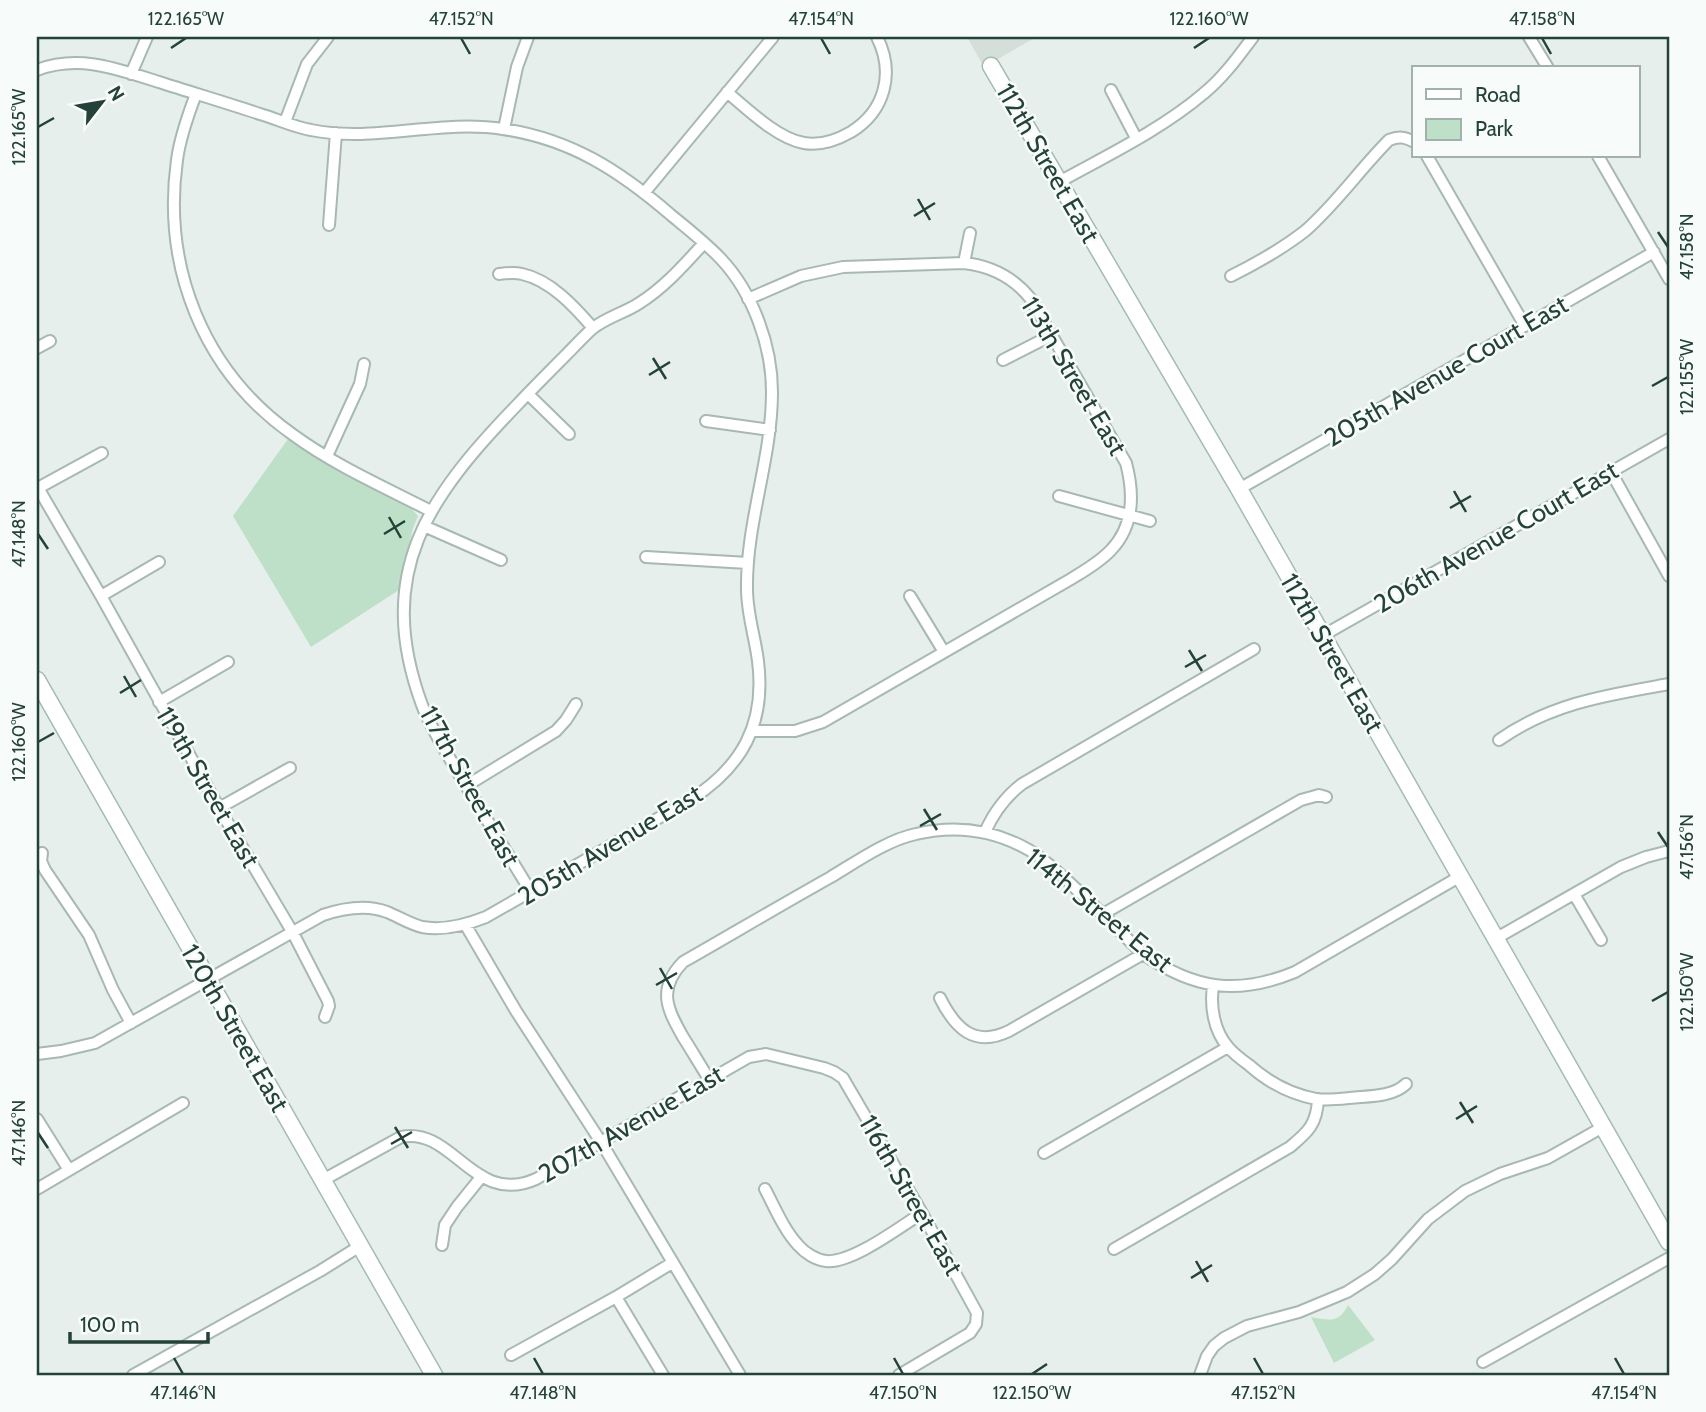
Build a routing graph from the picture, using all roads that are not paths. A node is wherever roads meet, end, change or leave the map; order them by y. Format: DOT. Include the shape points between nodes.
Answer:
graph roads {
  1 [pos="147,37"];
  2 [pos="328,37"];
  3 [pos="528,37"];
  4 [pos="773,37"];
  5 [pos="877,37"];
  6 [pos="1253,37"];
  7 [pos="1529,37"];
  8 [pos="992,66"];
  9 [pos="1547,66"];
  10 [pos="37,70"];
  11 [pos="131,74"];
  12 [pos="1111,89"];
  13 [pos="727,92"];
  14 [pos="196,94"];
  15 [pos="285,122"];
  16 [pos="504,129"];
  17 [pos="335,133"];
  18 [pos="1136,138"];
  19 [pos="1410,140"];
  20 [pos="1428,158"];
  21 [pos="1599,158"];
  22 [pos="1059,182"];
  23 [pos="644,193"];
  24 [pos="329,225"];
  25 [pos="970,233"];
  26 [pos="704,243"];
  27 [pos="1654,252"];
  28 [pos="964,263"];
  29 [pos="499,274"];
  30 [pos="1231,276"];
  31 [pos="1669,279"];
  32 [pos="748,299"];
  33 [pos="1525,326"];
  34 [pos="593,328"];
  35 [pos="1052,335"];
  36 [pos="50,341"];
  37 [pos="37,348"];
  38 [pos="1003,360"];
  39 [pos="364,364"];
  40 [pos="528,394"];
  41 [pos="706,421"];
  42 [pos="770,430"];
  43 [pos="569,433"];
  44 [pos="1669,439"];
  45 [pos="102,453"];
  46 [pos="327,456"];
  47 [pos="1611,472"];
  48 [pos="37,487"];
  49 [pos="1239,489"];
  50 [pos="1059,496"];
  51 [pos="431,511"];
  52 [pos="1128,515"];
  53 [pos="1150,521"];
  54 [pos="424,526"];
  55 [pos="646,557"];
  56 [pos="501,560"];
  57 [pos="159,562"];
  58 [pos="748,562"];
  59 [pos="1669,576"];
  60 [pos="101,596"];
  61 [pos="910,596"];
  62 [pos="1322,636"];
  63 [pos="1254,649"];
  64 [pos="944,652"];
  65 [pos="228,662"];
  66 [pos="37,680"];
  67 [pos="1669,684"];
  68 [pos="159,702"];
  69 [pos="576,704"];
  70 [pos="753,731"];
  71 [pos="1499,740"];
  72 [pos="290,768"];
  73 [pos="466,786"];
  74 [pos="1326,797"];
  75 [pos="219,808"];
  76 [pos="985,832"];
  77 [pos="1669,851"];
  78 [pos="42,853"];
  79 [pos="1459,877"];
  80 [pos="531,892"];
  81 [pos="1574,894"];
  82 [pos="1103,914"];
  83 [pos="465,924"];
  84 [pos="293,933"];
  85 [pos="1495,939"];
  86 [pos="1601,940"];
  87 [pos="1143,954"];
  88 [pos="208,979"];
  89 [pos="1213,986"];
  90 [pos="940,998"];
  91 [pos="325,1017"];
  92 [pos="131,1024"];
  93 [pos="1228,1047"];
  94 [pos="37,1054"];
  95 [pos="834,1072"];
  96 [pos="709,1079"];
  97 [pos="1406,1084"];
  98 [pos="1318,1099"];
  99 [pos="183,1104"];
  100 [pos="37,1119"];
  101 [pos="1603,1127"];
  102 [pos="601,1142"];
  103 [pos="1044,1153"];
  104 [pos="69,1170"];
  105 [pos="482,1176"];
  106 [pos="323,1180"];
  107 [pos="37,1189"];
  108 [pos="765,1189"];
  109 [pos="922,1213"];
  110 [pos="1669,1242"];
  111 [pos="360,1245"];
  112 [pos="442,1245"];
  113 [pos="1114,1249"];
  114 [pos="1669,1258"];
  115 [pos="673,1263"];
  116 [pos="616,1297"];
  117 [pos="511,1355"];
  118 [pos="1483,1362"];
  119 [pos="1201,1370"];
  120 [pos="133,1375"];
  121 [pos="434,1375"];
  122 [pos="663,1375"];
  123 [pos="740,1375"];
  124 [pos="899,1375"];
  1 -- 11 [label="street"];
  2 -- 15 [label="street" via="307,64"];
  3 -- 16 [label="street"];
  4 -- 13 [label="street"];
  5 -- 13 [label="street" via="885,66 878,104 861,125 833,141 797,141"];
  6 -- 18 [label="street" via="1203,95"];
  7 -- 9 [label="street"];
  8 -- 22 [label="street, 112th Street East"];
  10 -- 11 [label="street" via="57,63 98,64"];
  11 -- 14 [label="street"];
  12 -- 18 [label="street"];
  13 -- 23 [label="street"];
  14 -- 15 [label="street"];
  14 -- 46 [label="street" via="183,130 174,199 178,257 192,305 216,354 247,395 273,420"];
  15 -- 17 [label="street"];
  16 -- 17 [label="street" via="467,126"];
  16 -- 23 [label="street" via="568,146 606,165"];
  17 -- 24 [label="street"];
  18 -- 22 [label="street"];
  19 -- 30 [label="street" via="1396,136 1389,140 1305,230"];
  20 -- 33 [label="street"];
  21 -- 27 [label="street"];
  22 -- 49 [label="street, 112th Street East"];
  23 -- 26 [label="street"];
  25 -- 28 [label="street"];
  26 -- 32 [label="street" via="723,261"];
  26 -- 34 [label="street, 117th Street East" via="653,294"];
  27 -- 31 [label="street"];
  27 -- 33 [label="street, 205th Avenue Court East"];
  28 -- 32 [label="street, 113th Street East" via="833,269 801,276"];
  28 -- 35 [label="street, 113th Street East" via="990,268 1015,283 1030,298"];
  29 -- 34 [label="street" via="514,272 542,281"];
  32 -- 42 [label="street" via="769,356"];
  33 -- 49 [label="street, 205th Avenue Court East"];
  34 -- 40 [label="street, 117th Street East"];
  35 -- 38 [label="street"];
  35 -- 52 [label="street, 113th Street East" via="1126,463 1132,494"];
  36 -- 37 [label="street"];
  39 -- 46 [label="street" via="360,384"];
  40 -- 43 [label="street"];
  40 -- 51 [label="street, 117th Street East" via="463,464"];
  41 -- 42 [label="street"];
  42 -- 58 [label="street"];
  44 -- 47 [label="street, 206th Avenue Court East"];
  45 -- 48 [label="street"];
  46 -- 51 [label="street"];
  47 -- 59 [label="street"];
  47 -- 62 [label="street, 206th Avenue Court East"];
  48 -- 60 [label="street, 119th Street East"];
  49 -- 62 [label="street, 112th Street East"];
  50 -- 52 [label="street"];
  51 -- 54 [label="street, 117th Street East"];
  52 -- 53 [label="street"];
  52 -- 64 [label="street" via="1116,545 1092,565"];
  54 -- 56 [label="street"];
  54 -- 73 [label="street, 117th Street East" via="406,585 408,650 430,723"];
  55 -- 58 [label="street"];
  57 -- 60 [label="street"];
  58 -- 70 [label="street" via="748,608 760,691"];
  60 -- 68 [label="street, 119th Street East"];
  61 -- 64 [label="street"];
  62 -- 79 [label="street, 112th Street East"];
  63 -- 76 [label="street" via="1022,784 1000,805"];
  64 -- 70 [label="street" via="823,722 795,731"];
  65 -- 68 [label="street"];
  66 -- 88 [label="street, 120th Street East"];
  67 -- 71 [label="street" via="1562,707"];
  68 -- 75 [label="street, 119th Street East"];
  69 -- 73 [label="street" via="556,731"];
  70 -- 80 [label="street, 205th Avenue East" via="724,775 704,791"];
  72 -- 75 [label="street"];
  73 -- 80 [label="street, 117th Street East"];
  74 -- 82 [label="street" via="1301,800"];
  75 -- 84 [label="street, 119th Street East"];
  76 -- 82 [label="street, 114th Street East" via="1032,852"];
  76 -- 96 [label="street" via="932,831 899,839 683,962 670,980 670,1014"];
  77 -- 81 [label="street" via="1621,867"];
  78 -- 92 [label="street" via="45,870 89,934"];
  79 -- 85 [label="street, 112th Street East"];
  79 -- 89 [label="street, 114th Street East" via="1295,972 1246,986"];
  80 -- 83 [label="street, 205th Avenue East"];
  81 -- 85 [label="street"];
  81 -- 86 [label="street"];
  82 -- 87 [label="street, 114th Street East"];
  83 -- 84 [label="street, 205th Avenue East" via="423,927 371,908 349,908 323,915"];
  83 -- 102 [label="street"];
  84 -- 88 [label="street, 205th Avenue East"];
  84 -- 91 [label="street, 119th Street East" via="328,1002"];
  85 -- 101 [label="street, 112th Street East"];
  87 -- 89 [label="street, 114th Street East" via="1175,974"];
  87 -- 90 [label="street" via="997,1036 964,1031"];
  88 -- 92 [label="street, 205th Avenue East"];
  88 -- 106 [label="street, 120th Street East"];
  89 -- 93 [label="street" via="1214,1021"];
  92 -- 94 [label="street, 205th Avenue East" via="95,1043"];
  93 -- 98 [label="street" via="1274,1085"];
  93 -- 103 [label="street"];
  95 -- 96 [label="street, 207th Avenue East" via="766,1054 749,1057"];
  95 -- 109 [label="street, 116th Street East" via="843,1078"];
  96 -- 102 [label="street, 207th Avenue East"];
  97 -- 98 [label="street" via="1367,1097"];
  98 -- 113 [label="street" via="1310,1129 1290,1147"];
  99 -- 104 [label="street"];
  100 -- 104 [label="street"];
  101 -- 110 [label="street, 112th Street East"];
  101 -- 119 [label="street" via="1548,1158 1465,1191 1428,1219 1392,1259 1360,1284 1300,1312 1235,1331 1214,1346"];
  102 -- 105 [label="street, 207th Avenue East" via="521,1185 500,1185"];
  102 -- 115 [label="street"];
  104 -- 107 [label="street"];
  105 -- 106 [label="street, 207th Avenue East" via="432,1141 408,1135"];
  105 -- 112 [label="street" via="444,1225"];
  106 -- 111 [label="street, 120th Street East"];
  108 -- 109 [label="street" via="797,1244 825,1261 856,1254"];
  109 -- 124 [label="street, 116th Street East" via="975,1307 976,1324 970,1333"];
  111 -- 120 [label="street"];
  111 -- 121 [label="street, 120th Street East"];
  114 -- 118 [label="street"];
  115 -- 116 [label="street"];
  115 -- 123 [label="street"];
  116 -- 117 [label="street"];
  116 -- 122 [label="street"];
}
